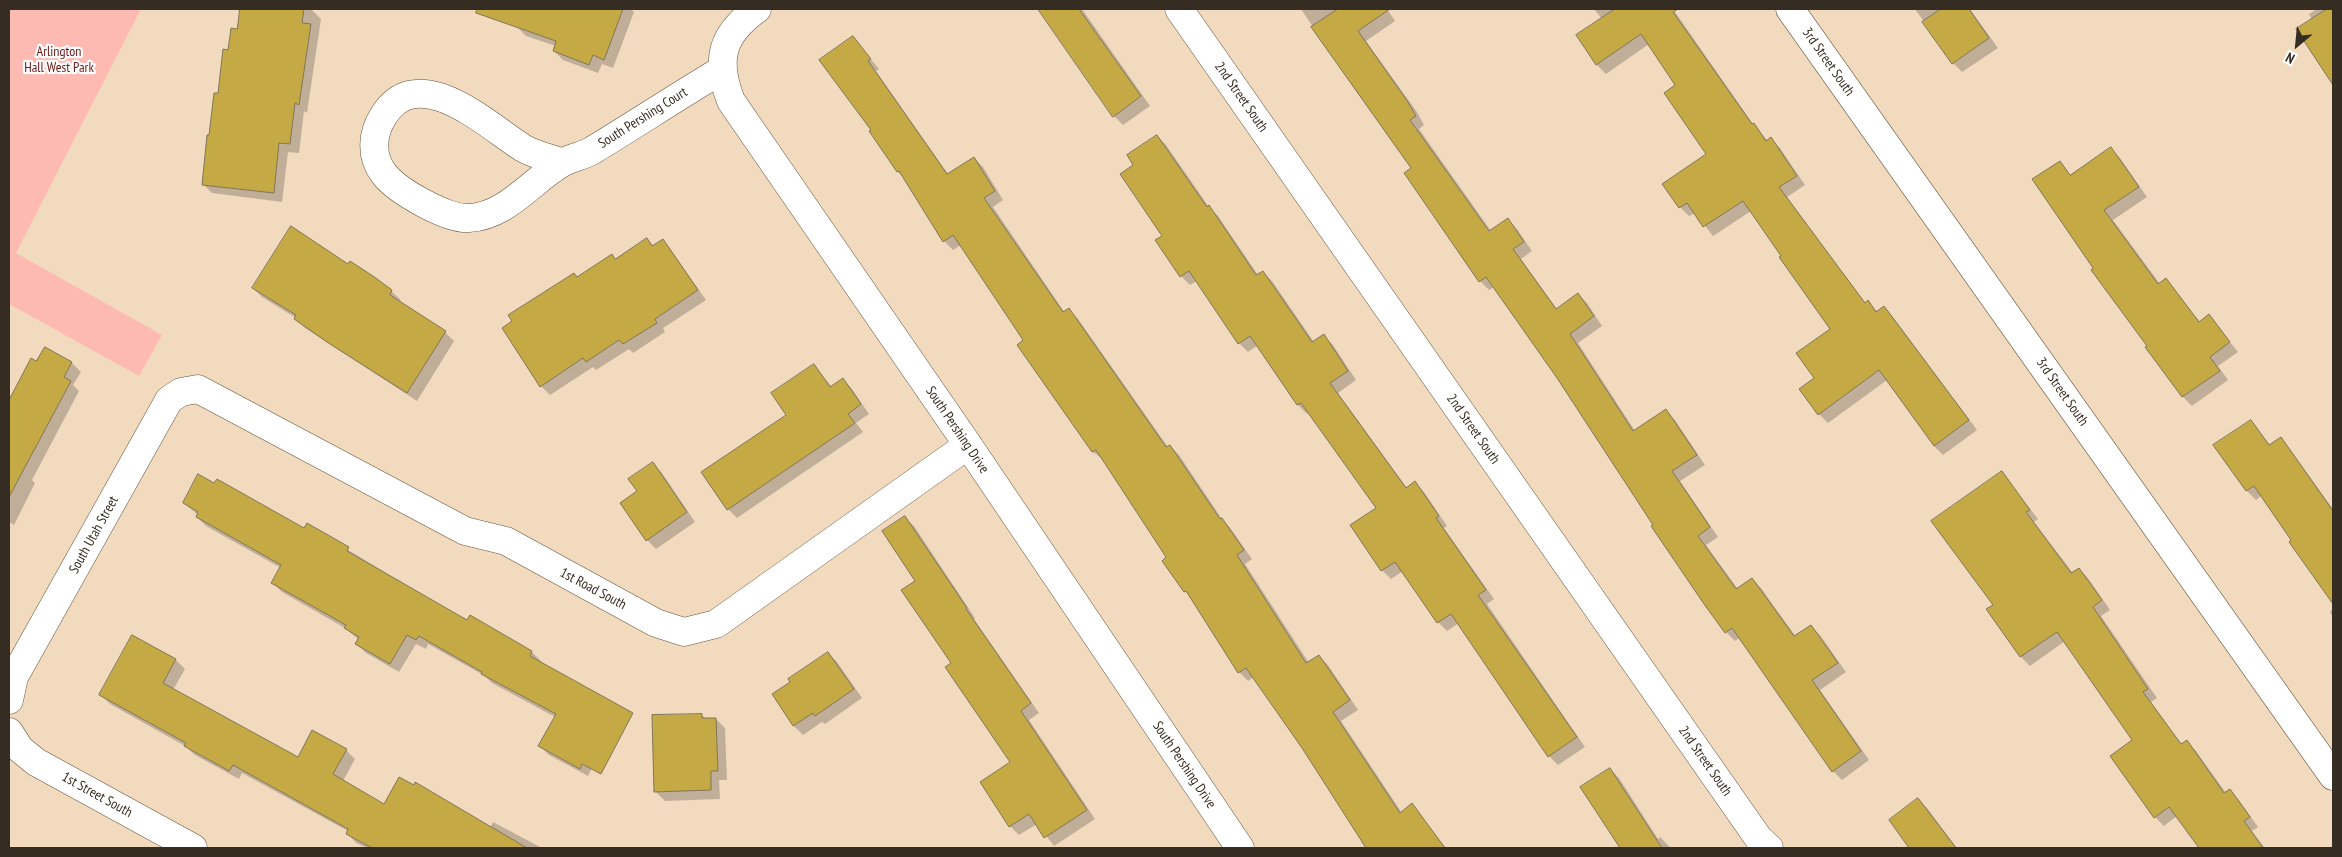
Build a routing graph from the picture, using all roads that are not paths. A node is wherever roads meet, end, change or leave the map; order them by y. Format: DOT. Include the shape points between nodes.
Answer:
graph roads {
  1 [pos="757,9"];
  2 [pos="1179,9"];
  3 [pos="1790,9"];
  4 [pos="722,70"];
  5 [pos="562,163"];
  6 [pos="198,389"];
  7 [pos="968,445"];
  8 [pos="9,700"];
  9 [pos="9,732"];
  10 [pos="2333,776"];
  11 [pos="194,848"];
  12 [pos="1240,848"];
  13 [pos="1769,848"];
  1 -- 4 [label="street, South Pershing Drive" via="739,22 727,42"];
  2 -- 13 [label="street, 2nd Street South" via="1759,839"];
  3 -- 10 [label="street, 3rd Street South"];
  4 -- 5 [label="street, South Pershing Court" via="591,151"];
  4 -- 7 [label="street, South Pershing Drive" via="739,114"];
  5 -- 5 [label="street, South Pershing Court" via="526,150 444,97 421,93 390,106 377,126 374,142 375,159 385,175 398,186 426,206 468,219 492,214"];
  6 -- 7 [label="street, 1st Road South" via="465,531 506,541 656,623 684,632 716,624"];
  6 -- 8 [label="street, South Utah Street" via="181,392 169,400 14,677"];
  7 -- 12 [label="street, South Pershing Drive"];
  9 -- 11 [label="street, 1st Street South" via="20,749 36,762"];
}
